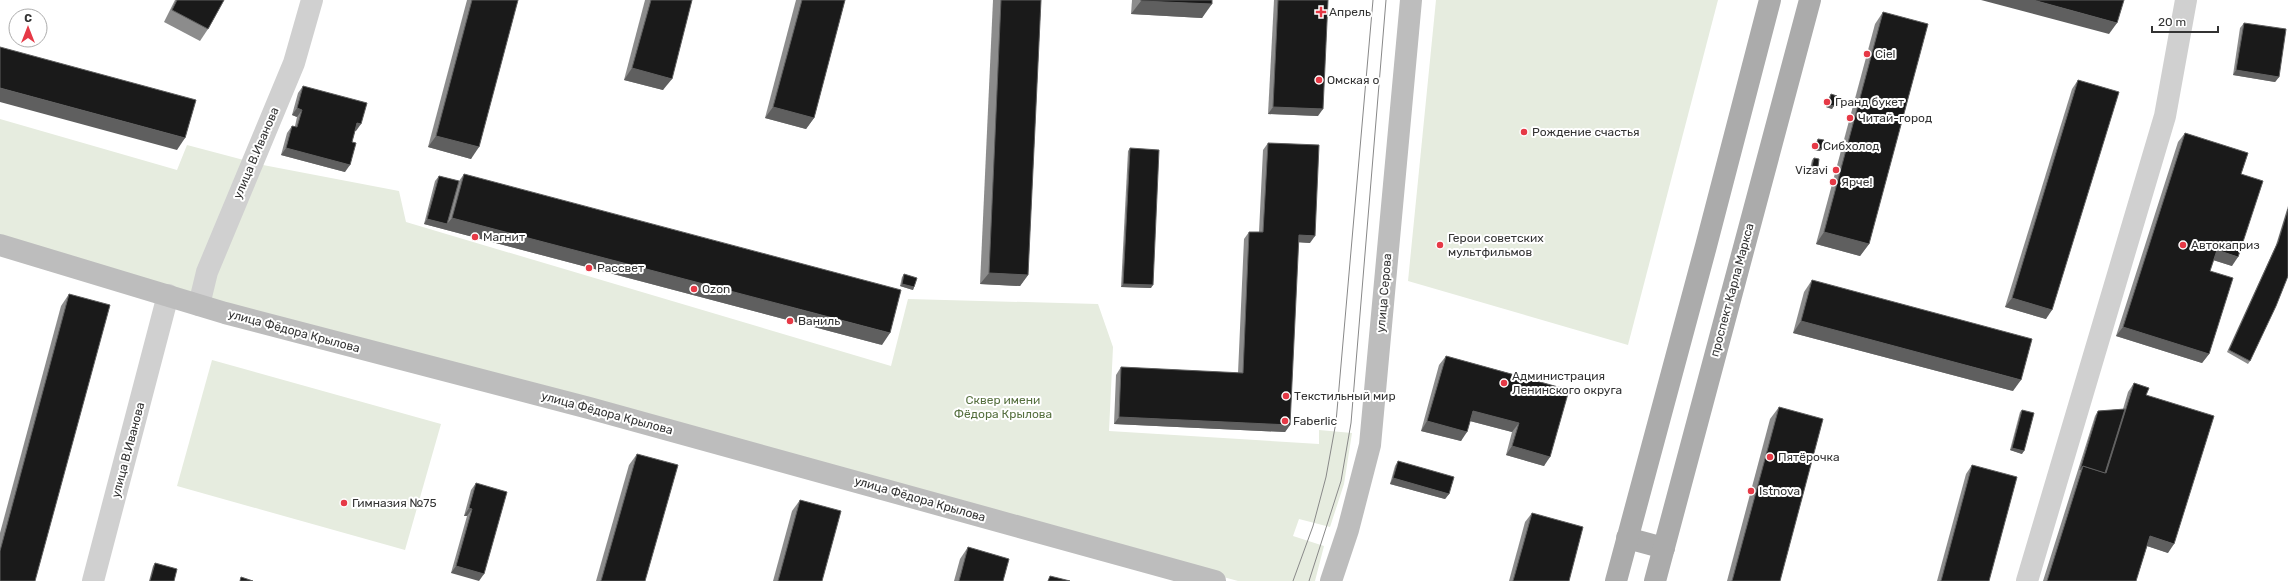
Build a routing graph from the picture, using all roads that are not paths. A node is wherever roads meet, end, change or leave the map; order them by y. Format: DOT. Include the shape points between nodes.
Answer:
graph roads {
  1 [pos="312,0"];
  2 [pos="1411,0"];
  3 [pos="1770,0"];
  4 [pos="1810,0"];
  5 [pos="2186,0"];
  6 [pos="0,245"];
  7 [pos="168,295"];
  8 [pos="199,304"];
  9 [pos="1627,538"];
  10 [pos="1664,548"];
  11 [pos="93,581"];
  12 [pos="1215,581"];
  13 [pos="1331,581"];
  14 [pos="1616,581"];
  15 [pos="1655,581"];
  16 [pos="2027,581"];
  1 -- 8 [label="street, улица В.Иванова" via="294,63 207,272"];
  2 -- 13 [label="street, улица Серова" via="1370,445 1350,522"];
  3 -- 9 [label="main road"];
  4 -- 10 [label="main road, проспект Карла Маркса"];
  5 -- 16 [label="street" via="2165,116"];
  6 -- 7 [label="street, улица Фёдора Крылова"];
  7 -- 8 [label="street, улица Фёдора Крылова"];
  7 -- 11 [label="street, улица В.Иванова"];
  8 -- 12 [label="street, улица Фёдора Крылова" via="386,356 596,410"];
  9 -- 10 [label="main road"];
  9 -- 14 [label="main road"];
  10 -- 15 [label="main road, проспект Карла Маркса"];
}
